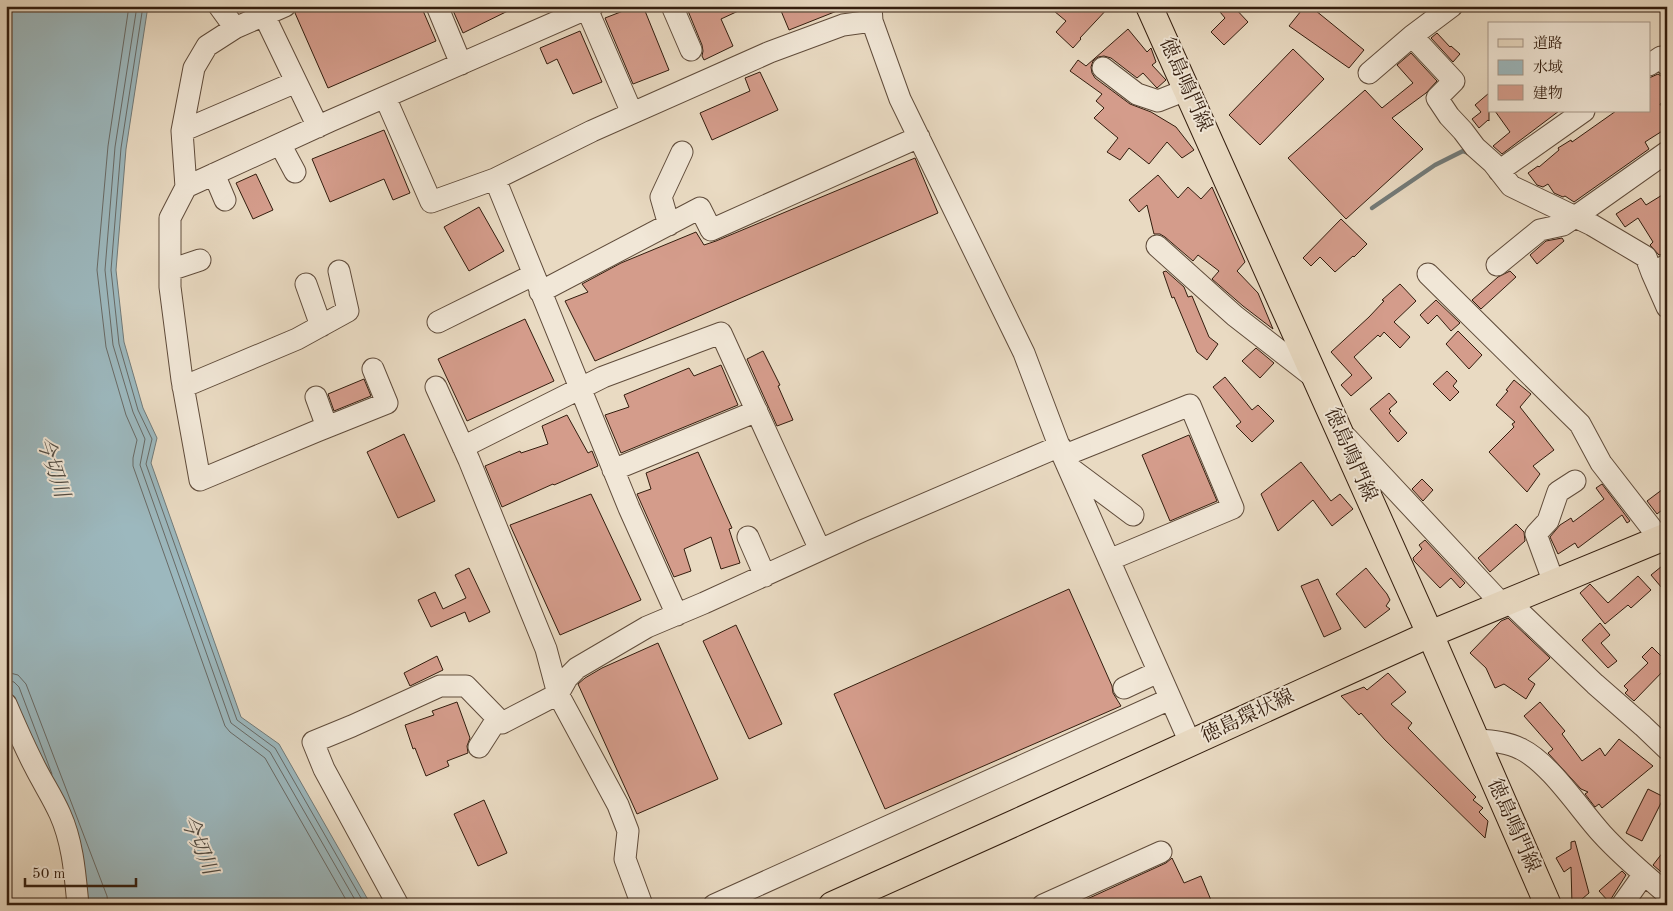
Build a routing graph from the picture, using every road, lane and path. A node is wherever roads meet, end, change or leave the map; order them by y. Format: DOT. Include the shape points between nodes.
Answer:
graph roads {
  1 [pos="218,6"];
  2 [pos="285,6"];
  3 [pos="437,6"];
  4 [pos="672,6"];
  5 [pos="1149,6"];
  6 [pos="1452,6"];
  7 [pos="590,8"];
  8 [pos="871,14"];
  9 [pos="264,16"];
  10 [pos="235,28"];
  11 [pos="1412,36"];
  12 [pos="691,50"];
  13 [pos="462,64"];
  14 [pos="1650,64"];
  15 [pos="1667,65"];
  16 [pos="1103,68"];
  17 [pos="1369,73"];
  18 [pos="296,82"];
  19 [pos="1186,90"];
  20 [pos="385,97"];
  21 [pos="1583,112"];
  22 [pos="632,113"];
  23 [pos="318,127"];
  24 [pos="182,131"];
  25 [pos="919,137"];
  26 [pos="280,144"];
  27 [pos="682,152"];
  28 [pos="1667,152"];
  29 [pos="1499,171"];
  30 [pos="295,172"];
  31 [pos="214,174"];
  32 [pos="495,179"];
  33 [pos="186,187"];
  34 [pos="225,200"];
  35 [pos="1569,221"];
  36 [pos="670,225"];
  37 [pos="1157,246"];
  38 [pos="200,260"];
  39 [pos="1497,265"];
  40 [pos="1660,269"];
  41 [pos="170,270"];
  42 [pos="339,271"];
  43 [pos="1428,274"];
  44 [pos="536,283"];
  45 [pos="306,284"];
  46 [pos="1667,307"];
  47 [pos="438,322"];
  48 [pos="321,326"];
  49 [pos="373,369"];
  50 [pos="1316,379"];
  51 [pos="436,387"];
  52 [pos="183,388"];
  53 [pos="580,390"];
  54 [pos="316,396"];
  55 [pos="757,411"];
  56 [pos="328,427"];
  57 [pos="1338,429"];
  58 [pos="463,447"];
  59 [pos="1064,456"];
  60 [pos="613,470"];
  61 [pos="1575,481"];
  62 [pos="1133,515"];
  63 [pos="748,538"];
  64 [pos="1663,538"];
  65 [pos="820,550"];
  66 [pos="1109,560"];
  67 [pos="765,576"];
  68 [pos="1554,583"];
  69 [pos="1505,603"];
  70 [pos="677,614"];
  71 [pos="1430,634"];
  72 [pos="1158,672"];
  73 [pos="1124,688"];
  74 [pos="558,694"];
  75 [pos="1170,698"];
  76 [pos="6,704"];
  77 [pos="497,719"];
  78 [pos="1188,738"];
  79 [pos="1477,740"];
  80 [pos="480,747"];
  81 [pos="1667,749"];
  82 [pos="1161,852"];
  83 [pos="1644,874"];
  84 [pos="1667,894"];
  85 [pos="78,905"];
  86 [pos="398,905"];
  87 [pos="642,905"];
  88 [pos="714,905"];
  89 [pos="832,905"];
  90 [pos="1043,905"];
  91 [pos="1548,905"];
  92 [pos="1622,905"];
  1 -- 10 [label="street"];
  2 -- 9 [label="street"];
  3 -- 13 [label="street"];
  4 -- 12 [label="street"];
  5 -- 19 [label="main road, 徳島鳴門線"];
  6 -- 11 [label="street"];
  7 -- 13 [label="street"];
  7 -- 22 [label="street"];
  8 -- 22 [label="street" via="770,52"];
  8 -- 25 [label="street" via="900,99"];
  9 -- 10 [label="street"];
  9 -- 18 [label="street"];
  10 -- 24 [label="street" via="207,46 194,68"];
  11 -- 17 [label="street"];
  11 -- 29 [label="street" via="1454,81 1436,98 1463,131 1473,155"];
  13 -- 20 [label="street"];
  14 -- 15 [label="street" via="1660,57"];
  16 -- 19 [label="street" via="1137,94 1158,101"];
  18 -- 23 [label="street"];
  18 -- 24 [label="street"];
  19 -- 50 [label="main road, 徳島鳴門線"];
  20 -- 23 [label="street"];
  20 -- 32 [label="street" via="431,202"];
  21 -- 29 [label="street"];
  22 -- 32 [label="street"];
  23 -- 26 [label="street"];
  24 -- 33 [label="street"];
  25 -- 36 [label="street" via="711,230 700,208"];
  25 -- 59 [label="street" via="1024,353"];
  26 -- 30 [label="street"];
  26 -- 31 [label="street"];
  27 -- 36 [label="street" via="661,197"];
  28 -- 35 [label="street"];
  29 -- 35 [label="street" via="1511,186"];
  31 -- 33 [label="street"];
  31 -- 34 [label="street"];
  32 -- 44 [label="street"];
  33 -- 41 [label="street" via="170,218"];
  35 -- 39 [label="street" via="1540,230"];
  35 -- 40 [label="street" via="1592,226 1621,250 1646,257"];
  36 -- 44 [label="street"];
  37 -- 50 [label="street" via="1235,316"];
  38 -- 41 [label="street"];
  40 -- 46 [label="street"];
  41 -- 52 [label="street"];
  42 -- 48 [label="street" via="348,311"];
  43 -- 64 [label="street" via="1580,424 1602,463"];
  44 -- 47 [label="street"];
  44 -- 53 [label="street"];
  45 -- 48 [label="street"];
  48 -- 52 [label="street" via="296,348"];
  49 -- 56 [label="street" via="387,403"];
  50 -- 57 [label="main road, 徳島鳴門線"];
  51 -- 58 [label="street"];
  52 -- 56 [label="street" via="200,480"];
  53 -- 55 [label="street" via="603,377 722,333"];
  53 -- 58 [label="street"];
  53 -- 60 [label="street"];
  54 -- 56 [label="street"];
  55 -- 60 [label="street"];
  55 -- 65 [label="street"];
  57 -- 69 [label="street"];
  57 -- 71 [label="main road, 徳島鳴門線"];
  58 -- 74 [label="street" via="546,649"];
  59 -- 62 [label="street"];
  59 -- 65 [label="street"];
  59 -- 66 [label="street"];
  59 -- 66 [label="street" via="1190,405 1233,508"];
  60 -- 70 [label="street"];
  61 -- 68 [label="street" via="1558,492 1548,521 1536,534"];
  63 -- 67 [label="street"];
  64 -- 68 [label="main road, 徳島環状線"];
  65 -- 67 [label="street"];
  66 -- 72 [label="street"];
  67 -- 70 [label="street"];
  68 -- 69 [label="main road, 徳島環状線"];
  69 -- 71 [label="main road, 徳島環状線"];
  69 -- 81 [label="street"];
  70 -- 74 [label="street" via="647,627 577,668"];
  71 -- 79 [label="main road, 徳島鳴門線"];
  71 -- 89 [label="main road, 徳島環状線"];
  72 -- 73 [label="street"];
  72 -- 75 [label="street"];
  74 -- 77 [label="street" via="502,723"];
  74 -- 87 [label="street" via="618,805 628,832 625,858"];
  75 -- 78 [label="street"];
  75 -- 88 [label="street"];
  76 -- 85 [label="street" via="60,814 74,864"];
  77 -- 80 [label="street"];
  77 -- 86 [label="street" via="466,686 440,686 313,742 324,769"];
  79 -- 83 [label="street" via="1510,744 1528,752 1603,835"];
  79 -- 91 [label="main road, 徳島鳴門線"];
  82 -- 90 [label="street"];
  83 -- 84 [label="street"];
  83 -- 92 [label="street"];
}
